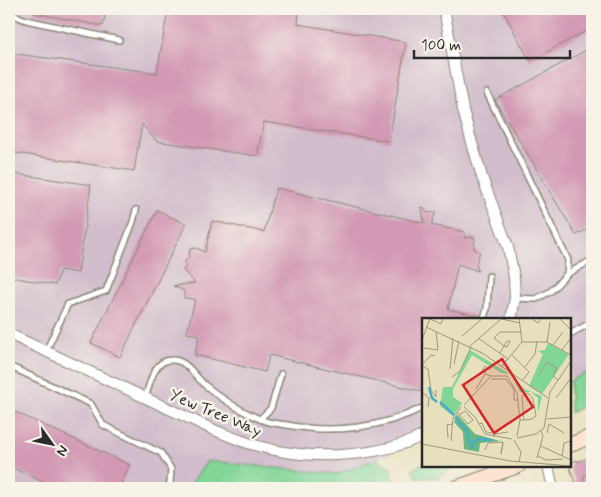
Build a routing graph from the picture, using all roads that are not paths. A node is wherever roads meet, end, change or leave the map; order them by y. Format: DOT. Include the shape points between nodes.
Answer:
graph roads {
  1 [pos="444,9"];
  2 [pos="9,14"];
  3 [pos="119,40"];
  4 [pos="487,92"];
  5 [pos="136,210"];
  6 [pos="592,260"];
  7 [pos="567,274"];
  8 [pos="489,276"];
  9 [pos="515,298"];
  10 [pos="484,318"];
  11 [pos="511,318"];
  12 [pos="592,322"];
  13 [pos="572,333"];
  14 [pos="9,334"];
  15 [pos="46,351"];
  16 [pos="9,366"];
  17 [pos="281,374"];
  18 [pos="145,398"];
  19 [pos="422,408"];
  20 [pos="260,419"];
  21 [pos="422,436"];
  22 [pos="592,436"];
  23 [pos="571,445"];
  24 [pos="515,467"];
  25 [pos="548,467"];
  26 [pos="167,488"];
  27 [pos="455,488"];
  28 [pos="553,488"];
  1 -- 9 [label="street" via="463,110 482,177 508,246"];
  2 -- 3 [label="lane"];
  4 -- 7 [label="lane" via="568,260"];
  5 -- 15 [label="lane" via="106,291 68,304"];
  6 -- 7 [label="lane"];
  7 -- 9 [label="lane" via="551,292 536,299"];
  8 -- 10 [label="lane"];
  9 -- 11 [label="street"];
  12 -- 13 [label="lane"];
  14 -- 15 [label="street, Yew Tree Way"];
  15 -- 18 [label="street, Yew Tree Way"];
  16 -- 26 [label="lane" via="91,404 103,425 161,452 171,469"];
  17 -- 20 [label="lane" via="272,408"];
  18 -- 20 [label="lane" via="156,367 169,359 187,366 205,386"];
  18 -- 21 [label="street, Yew Tree Way" via="270,450 331,455 364,452 396,446"];
  19 -- 20 [label="lane" via="362,427 309,430"];
  22 -- 23 [label="street"];
  24 -- 27 [label="street"];
  25 -- 28 [label="street"];
}
